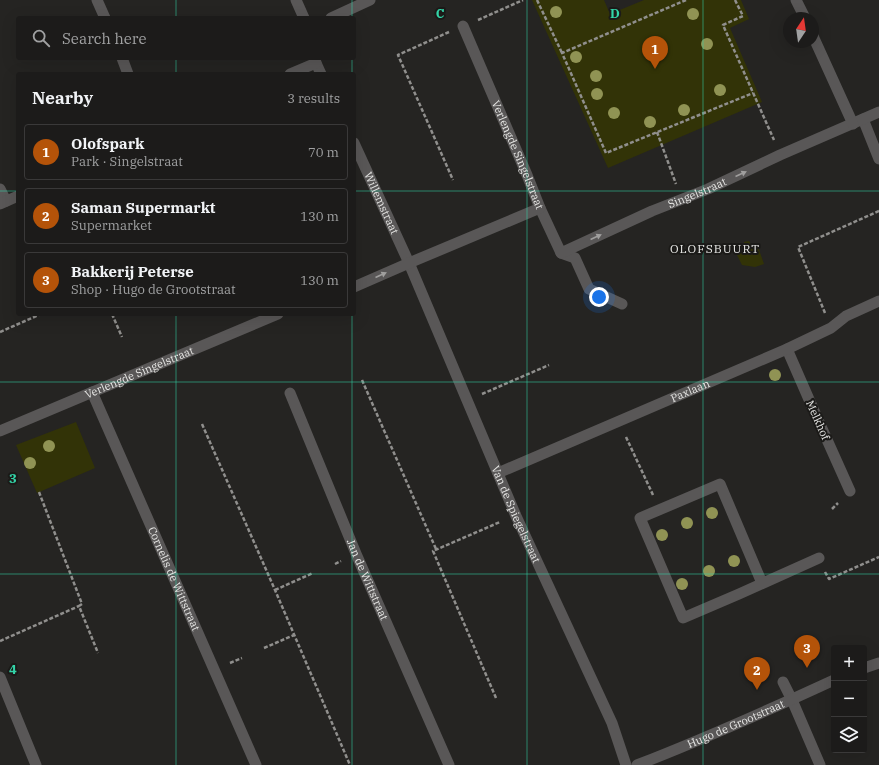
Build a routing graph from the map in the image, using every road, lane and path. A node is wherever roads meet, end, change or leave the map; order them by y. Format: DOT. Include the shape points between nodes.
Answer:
graph roads {
  1 [pos="97,0"];
  2 [pos="296,0"];
  3 [pos="370,0"];
  4 [pos="523,0"];
  5 [pos="538,0"];
  6 [pos="686,0"];
  7 [pos="735,0"];
  8 [pos="796,0"];
  9 [pos="802,12"];
  10 [pos="104,16"];
  11 [pos="303,16"];
  12 [pos="335,16"];
  13 [pos="463,26"];
  14 [pos="819,47"];
  15 [pos="562,53"];
  16 [pos="123,60"];
  17 [pos="316,60"];
  18 [pos="127,72"];
  19 [pos="294,72"];
  20 [pos="320,72"];
  21 [pos="753,92"];
  22 [pos="879,112"];
  23 [pos="858,122"];
  24 [pos="657,132"];
  25 [pos="356,147"];
  26 [pos="780,155"];
  27 [pos="879,159"];
  28 [pos="453,180"];
  29 [pos="0,189"];
  30 [pos="16,197"];
  31 [pos="682,199"];
  32 [pos="3,203"];
  33 [pos="540,208"];
  34 [pos="879,212"];
  35 [pos="561,254"];
  36 [pos="409,263"];
  37 [pos="356,286"];
  38 [pos="879,301"];
  39 [pos="622,304"];
  40 [pos="36,316"];
  41 [pos="113,316"];
  42 [pos="273,316"];
  43 [pos="831,328"];
  44 [pos="0,332"];
  45 [pos="122,337"];
  46 [pos="787,349"];
  47 [pos="549,365"];
  48 [pos="362,380"];
  49 [pos="92,392"];
  50 [pos="290,393"];
  51 [pos="467,400"];
  52 [pos="618,422"];
  53 [pos="202,424"];
  54 [pos="0,432"];
  55 [pos="498,473"];
  56 [pos="850,490"];
  57 [pos="39,492"];
  58 [pos="660,510"];
  59 [pos="516,516"];
  60 [pos="436,549"];
  61 [pos="879,557"];
  62 [pos="819,558"];
  63 [pos="313,573"];
  64 [pos="762,583"];
  65 [pos="275,590"];
  66 [pos="80,606"];
  67 [pos="294,634"];
  68 [pos="0,641"];
  69 [pos="264,648"];
  70 [pos="98,653"];
  71 [pos="879,663"];
  72 [pos="867,667"];
  73 [pos="0,677"];
  74 [pos="832,681"];
  75 [pos="783,682"];
  76 [pos="496,698"];
  77 [pos="792,700"];
  78 [pos="36,765"];
  79 [pos="256,765"];
  80 [pos="350,765"];
  81 [pos="449,765"];
  82 [pos="626,765"];
  83 [pos="637,765"];
  84 [pos="820,765"];
  1 -- 10 [label="street"];
  2 -- 11 [label="street"];
  3 -- 12 [label="street"];
  4 -- 13 [label="path"];
  5 -- 15 [label="path"];
  6 -- 15 [label="path"];
  7 -- 21 [label="path" via="743,16 723,25"];
  8 -- 9 [label="street"];
  13 -- 28 [label="path" via="398,55"];
  13 -- 33 [label="street, Verlengde Singelstraat"];
  14 -- 23 [label="street"];
  15 -- 24 [label="path" via="606,153"];
  16 -- 18 [label="street"];
  17 -- 19 [label="street"];
  17 -- 20 [label="street"];
  21 -- 24 [label="path"];
  21 -- 26 [label="path"];
  22 -- 23 [label="street, Singelstraat"];
  23 -- 26 [label="street, Singelstraat"];
  23 -- 27 [label="street"];
  24 -- 31 [label="path"];
  25 -- 36 [label="street, Willemstraat"];
  31 -- 26 [label="street, Singelstraat, one-way"];
  29 -- 32 [label="street"];
  30 -- 32 [label="street"];
  35 -- 31 [label="street, Singelstraat, one-way"];
  33 -- 35 [label="street"];
  33 -- 36 [label="street, Verlengde Singelstraat"];
  34 -- 43 [label="path" via="798,247"];
  35 -- 39 [label="street" via="575,258 589,289"];
  37 -- 36 [label="street, Verlengde Singelstraat, one-way"];
  36 -- 51 [label="street, Van de Spiegelstraat"];
  38 -- 43 [label="street, Paxlaan" via="846,316"];
  40 -- 44 [label="path"];
  41 -- 45 [label="path"];
  42 -- 49 [label="street, Verlengde Singelstraat"];
  43 -- 46 [label="street, Paxlaan"];
  46 -- 52 [label="street, Paxlaan"];
  46 -- 56 [label="street, Melkhof"];
  47 -- 51 [label="path"];
  48 -- 60 [label="path"];
  49 -- 54 [label="street, Verlengde Singelstraat"];
  49 -- 79 [label="street, Cornelis de Wittstraat"];
  50 -- 81 [label="street, Jan de Wittstraat" via="357,556"];
  51 -- 55 [label="street, Van de Spiegelstraat"];
  52 -- 55 [label="street, Paxlaan"];
  52 -- 58 [label="path"];
  53 -- 65 [label="path"];
  55 -- 59 [label="street, Van de Spiegelstraat"];
  57 -- 66 [label="path" via="82,604"];
  58 -- 64 [label="street" via="720,484"];
  58 -- 64 [label="street" via="640,518 683,618"];
  59 -- 60 [label="path"];
  59 -- 82 [label="street, Van de Spiegelstraat" via="612,723"];
  60 -- 76 [label="path" via="433,551"];
  61 -- 62 [label="path" via="828,579"];
  62 -- 64 [label="street"];
  63 -- 65 [label="path"];
  65 -- 67 [label="path"];
  66 -- 68 [label="path"];
  66 -- 70 [label="path"];
  67 -- 69 [label="path"];
  67 -- 80 [label="path"];
  71 -- 72 [label="street"];
  73 -- 78 [label="street"];
  74 -- 77 [label="street, Hugo de Grootstraat"];
  75 -- 77 [label="street"];
  77 -- 83 [label="street, Hugo de Grootstraat"];
  77 -- 84 [label="street"];
}
